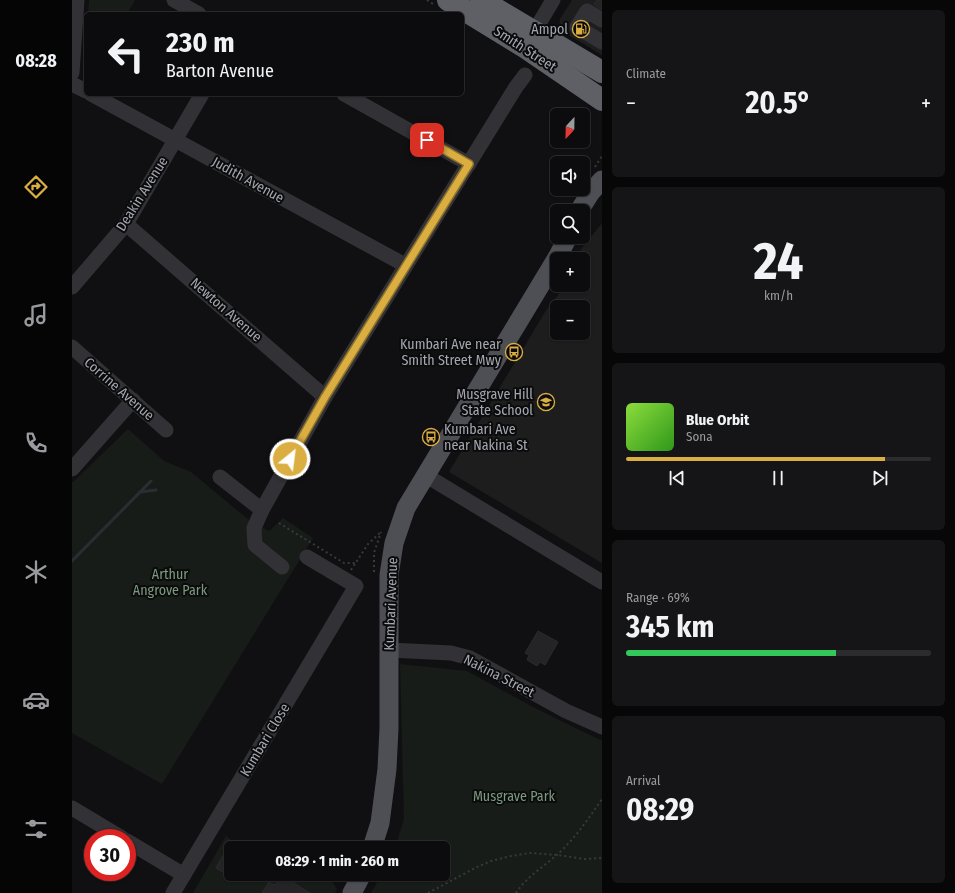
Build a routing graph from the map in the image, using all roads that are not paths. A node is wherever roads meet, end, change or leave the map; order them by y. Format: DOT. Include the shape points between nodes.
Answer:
graph roads {
  1 [pos="77,0"];
  2 [pos="174,0"];
  3 [pos="448,0"];
  4 [pos="481,0"];
  5 [pos="553,0"];
  6 [pos="195,12"];
  7 [pos="602,20"];
  8 [pos="534,32"];
  9 [pos="596,39"];
  10 [pos="565,50"];
  11 [pos="595,68"];
  12 [pos="72,73"];
  13 [pos="525,75"];
  14 [pos="72,84"];
  15 [pos="84,90"];
  16 [pos="95,96"];
  17 [pos="201,96"];
  18 [pos="348,96"];
  19 [pos="602,100"];
  20 [pos="175,140"];
  21 [pos="469,164"];
  22 [pos="602,180"];
  23 [pos="602,199"];
  24 [pos="584,204"];
  25 [pos="590,212"];
  26 [pos="126,224"];
  27 [pos="564,244"];
  28 [pos="405,265"];
  29 [pos="72,287"];
  30 [pos="72,347"];
  31 [pos="325,397"];
  32 [pos="133,400"];
  33 [pos="166,430"];
  34 [pos="72,469"];
  35 [pos="425,475"];
  36 [pos="220,477"];
  37 [pos="262,510"];
  38 [pos="307,557"];
  39 [pos="282,567"];
  40 [pos="602,582"];
  41 [pos="389,650"];
  42 [pos="602,727"];
  43 [pos="72,808"];
  44 [pos="107,829"];
  45 [pos="374,841"];
  46 [pos="136,846"];
  47 [pos="184,875"];
  48 [pos="358,881"];
  49 [pos="173,893"];
  50 [pos="352,893"];
  1 -- 12 [label="street"];
  2 -- 6 [label="street"];
  3 -- 19 [label="highway, Smith Street" via="523,46"];
  4 -- 8 [label="highway, Smith Street"];
  5 -- 8 [label="street"];
  7 -- 9 [label="street" via="587,11 577,27"];
  8 -- 10 [label="highway, Smith Street"];
  9 -- 10 [label="street"];
  9 -- 11 [label="street"];
  10 -- 11 [label="highway, Smith Street"];
  13 -- 21 [label="street"];
  14 -- 15 [label="street"];
  16 -- 20 [label="street, Judith Avenue"];
  17 -- 20 [label="street, Deakin Avenue"];
  18 -- 21 [label="street"];
  20 -- 26 [label="street, Deakin Avenue"];
  20 -- 28 [label="street, Judith Avenue"];
  21 -- 28 [label="street"];
  22 -- 24 [label="main road"];
  23 -- 25 [label="main road"];
  26 -- 29 [label="street, Deakin Avenue"];
  26 -- 31 [label="street, Newton Avenue"];
  27 -- 35 [label="main road, Kumbari Avenue"];
  28 -- 31 [label="street"];
  30 -- 32 [label="street, Corrine Avenue"];
  31 -- 37 [label="street"];
  32 -- 33 [label="street, Corrine Avenue"];
  32 -- 34 [label="street"];
  35 -- 40 [label="street"];
  35 -- 41 [label="main road, Kumbari Avenue" via="406,508 394,543 389,574"];
  36 -- 37 [label="street"];
  37 -- 39 [label="street" via="254,528 255,544"];
  38 -- 47 [label="street, Kumbari Close" via="350,583"];
  41 -- 42 [label="street, Nakina Street" via="451,653 470,658 566,711"];
  41 -- 45 [label="main road, Kumbari Avenue" via="387,768 380,823"];
  43 -- 44 [label="street"];
  46 -- 47 [label="street"];
  47 -- 49 [label="street, Kumbari Close"];
  48 -- 50 [label="main road"];
}
